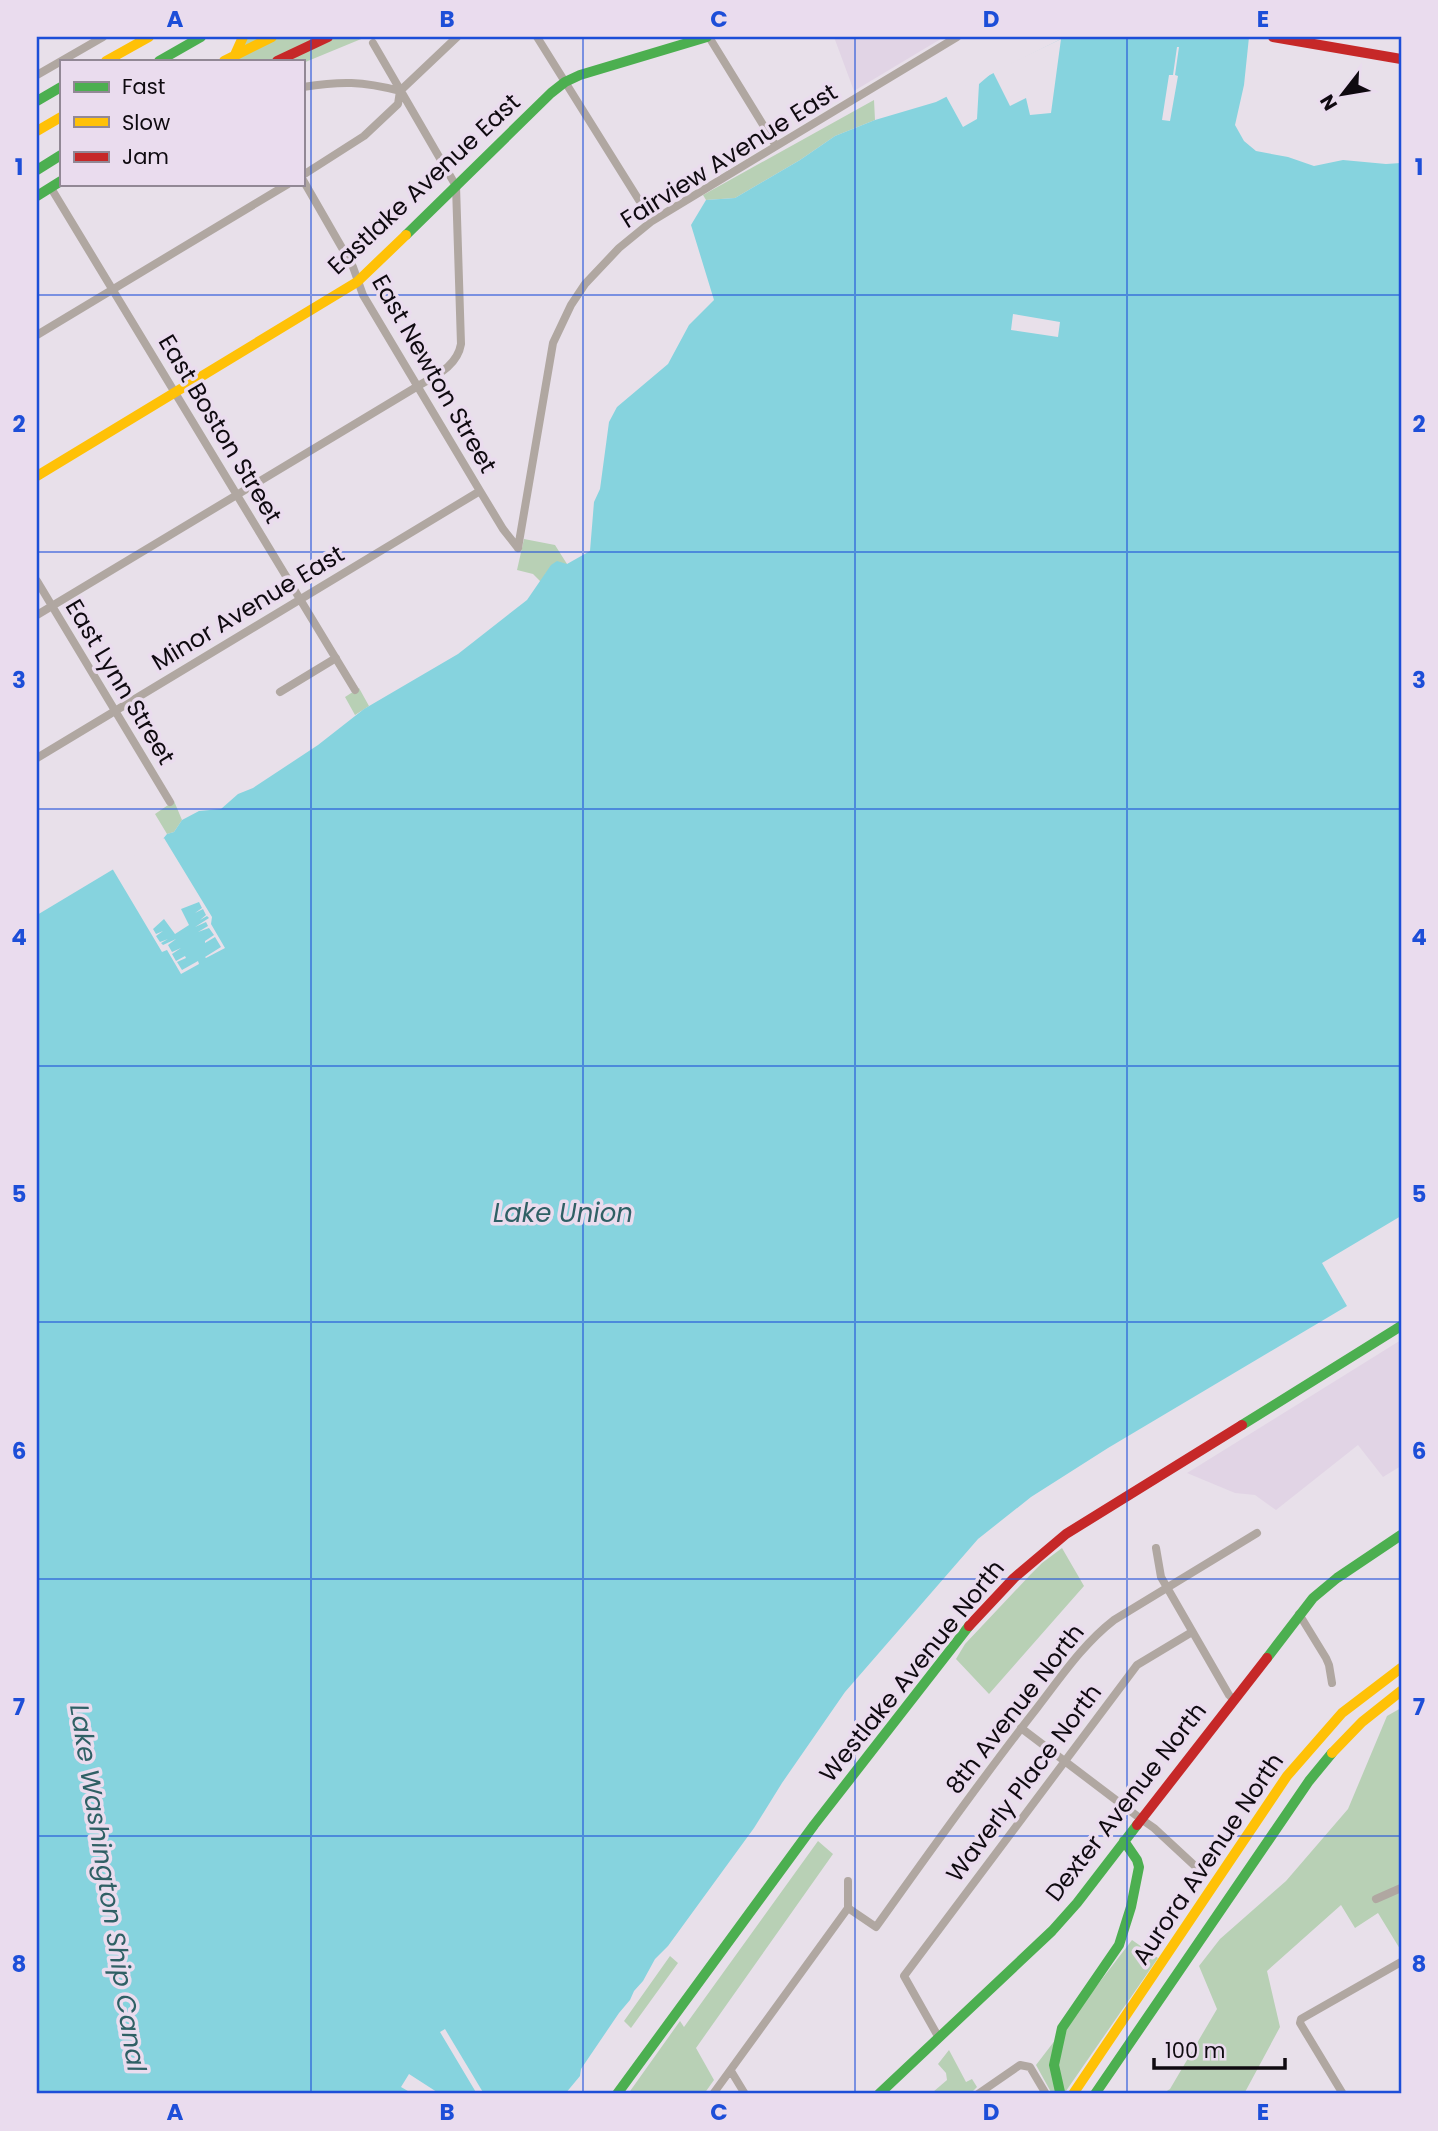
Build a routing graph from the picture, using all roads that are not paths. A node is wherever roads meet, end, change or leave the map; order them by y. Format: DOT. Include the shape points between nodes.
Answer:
graph roads {
  1 [pos="103,37"];
  2 [pos="149,37"];
  3 [pos="200,37"];
  4 [pos="243,37"];
  5 [pos="272,37"];
  6 [pos="328,37"];
  7 [pos="457,37"];
  8 [pos="537,37"];
  9 [pos="708,37"];
  10 [pos="957,37"];
  11 [pos="1273,37"];
  12 [pos="373,43"];
  13 [pos="1401,59"];
  14 [pos="63,60"];
  15 [pos="108,60"];
  16 [pos="161,60"];
  17 [pos="226,60"];
  18 [pos="232,60"];
  19 [pos="279,60"];
  20 [pos="60,62"];
  21 [pos="37,75"];
  22 [pos="565,82"];
  23 [pos="304,87"];
  24 [pos="60,88"];
  25 [pos="400,91"];
  26 [pos="37,101"];
  27 [pos="60,118"];
  28 [pos="37,131"];
  29 [pos="776,146"];
  30 [pos="60,156"];
  31 [pos="40,166"];
  32 [pos="304,174"];
  33 [pos="60,182"];
  34 [pos="304,182"];
  35 [pos="285,186"];
  36 [pos="456,186"];
  37 [pos="51,188"];
  38 [pos="37,196"];
  39 [pos="652,221"];
  40 [pos="357,282"];
  41 [pos="113,290"];
  42 [pos="37,335"];
  43 [pos="418,386"];
  44 [pos="175,393"];
  45 [pos="37,476"];
  46 [pos="480,491"];
  47 [pos="236,494"];
  48 [pos="518,548"];
  49 [pos="37,582"];
  50 [pos="300,599"];
  51 [pos="51,606"];
  52 [pos="37,615"];
  53 [pos="335,658"];
  54 [pos="355,690"];
  55 [pos="280,692"];
  56 [pos="115,711"];
  57 [pos="37,758"];
  58 [pos="170,802"];
  59 [pos="1401,1326"];
  60 [pos="1257,1532"];
  61 [pos="1401,1535"];
  62 [pos="1156,1548"];
  63 [pos="1167,1588"];
  64 [pos="1299,1614"];
  65 [pos="1192,1632"];
  66 [pos="1401,1668"];
  67 [pos="1332,1683"];
  68 [pos="1401,1691"];
  69 [pos="1233,1699"];
  70 [pos="1021,1728"];
  71 [pos="1064,1762"];
  72 [pos="1141,1819"];
  73 [pos="1124,1841"];
  74 [pos="1195,1866"];
  75 [pos="848,1881"];
  76 [pos="1401,1888"];
  77 [pos="1376,1899"];
  78 [pos="848,1908"];
  79 [pos="1401,1962"];
  80 [pos="939,2038"];
  81 [pos="731,2071"];
  82 [pos="1060,2092"];
  83 [pos="617,2094"];
  84 [pos="713,2094"];
  85 [pos="745,2094"];
  86 [pos="879,2094"];
  87 [pos="978,2094"];
  88 [pos="1046,2094"];
  89 [pos="1073,2094"];
  90 [pos="1095,2094"];
  91 [pos="1343,2094"];
  1 -- 14 [label="street"];
  2 -- 15 [label="main road"];
  3 -- 16 [label="main road"];
  4 -- 18 [label="main road"];
  5 -- 17 [label="main road"];
  6 -- 19 [label="main road"];
  7 -- 25 [label="street"];
  8 -- 22 [label="street"];
  9 -- 22 [label="main road, Eastlake Avenue East"];
  9 -- 29 [label="street"];
  10 -- 29 [label="street, Fairview Avenue East"];
  11 -- 13 [label="main road"];
  12 -- 25 [label="street"];
  20 -- 21 [label="street"];
  22 -- 36 [label="main road, Eastlake Avenue East"];
  22 -- 39 [label="street"];
  23 -- 25 [label="street" via="353,81"];
  24 -- 26 [label="main road"];
  25 -- 32 [label="street" via="398,104 364,136"];
  25 -- 36 [label="street"];
  27 -- 28 [label="main road"];
  29 -- 39 [label="street, Fairview Avenue East"];
  30 -- 31 [label="main road"];
  33 -- 37 [label="main road"];
  34 -- 40 [label="street, East Newton Street"];
  35 -- 41 [label="street"];
  36 -- 40 [label="main road, Eastlake Avenue East"];
  36 -- 43 [label="street" via="459,355"];
  37 -- 38 [label="main road"];
  37 -- 41 [label="street, East Boston Street"];
  39 -- 48 [label="street, Fairview Avenue East" via="585,284 553,344"];
  40 -- 43 [label="street, East Newton Street"];
  40 -- 44 [label="main road, Eastlake Avenue East"];
  41 -- 42 [label="street"];
  41 -- 44 [label="street, East Boston Street"];
  43 -- 46 [label="street, East Newton Street"];
  43 -- 47 [label="street"];
  44 -- 45 [label="main road, Eastlake Avenue East"];
  44 -- 47 [label="street, East Boston Street"];
  46 -- 48 [label="street, East Newton Street"];
  46 -- 50 [label="street, Minor Avenue East"];
  47 -- 50 [label="street, East Boston Street"];
  47 -- 51 [label="street"];
  49 -- 51 [label="street, East Lynn Street"];
  50 -- 53 [label="street, East Boston Street"];
  50 -- 56 [label="street, Minor Avenue East"];
  51 -- 52 [label="street"];
  51 -- 56 [label="street, East Lynn Street"];
  53 -- 54 [label="street, East Boston Street"];
  53 -- 55 [label="street"];
  56 -- 57 [label="street, Minor Avenue East"];
  56 -- 58 [label="street, East Lynn Street"];
  59 -- 83 [label="main road, Westlake Avenue North" via="1066,1534 1024,1567 961,1636 858,1768"];
  60 -- 63 [label="street, 8th Avenue North"];
  61 -- 64 [label="main road, Dexter Avenue North" via="1329,1584"];
  62 -- 63 [label="street"];
  63 -- 65 [label="street"];
  63 -- 70 [label="street, 8th Avenue North" via="1102,1629"];
  64 -- 67 [label="street" via="1326,1658"];
  64 -- 69 [label="main road, Dexter Avenue North"];
  65 -- 69 [label="street"];
  65 -- 71 [label="street, Waverly Place North" via="1138,1665"];
  66 -- 89 [label="main road, Aurora Avenue North" via="1342,1713 1287,1776"];
  68 -- 90 [label="main road, Aurora Avenue North" via="1345,1737 1309,1781"];
  69 -- 72 [label="main road, Dexter Avenue North"];
  70 -- 71 [label="street"];
  70 -- 78 [label="street, 8th Avenue North" via="876,1927"];
  71 -- 72 [label="street"];
  71 -- 80 [label="street, Waverly Place North" via="904,1976"];
  72 -- 73 [label="main road, Dexter Avenue North"];
  72 -- 74 [label="street"];
  73 -- 80 [label="main road, Dexter Avenue North" via="1052,1931"];
  73 -- 82 [label="main road" via="1139,1867 1131,1907 1119,1945 1062,2028 1054,2065"];
  75 -- 78 [label="street"];
  76 -- 77 [label="street"];
  78 -- 81 [label="street"];
  79 -- 91 [label="street" via="1301,2019"];
  80 -- 86 [label="main road, Dexter Avenue North"];
  81 -- 84 [label="street"];
  81 -- 85 [label="street"];
  87 -- 88 [label="street" via="1020,2065 1030,2067"];
}
